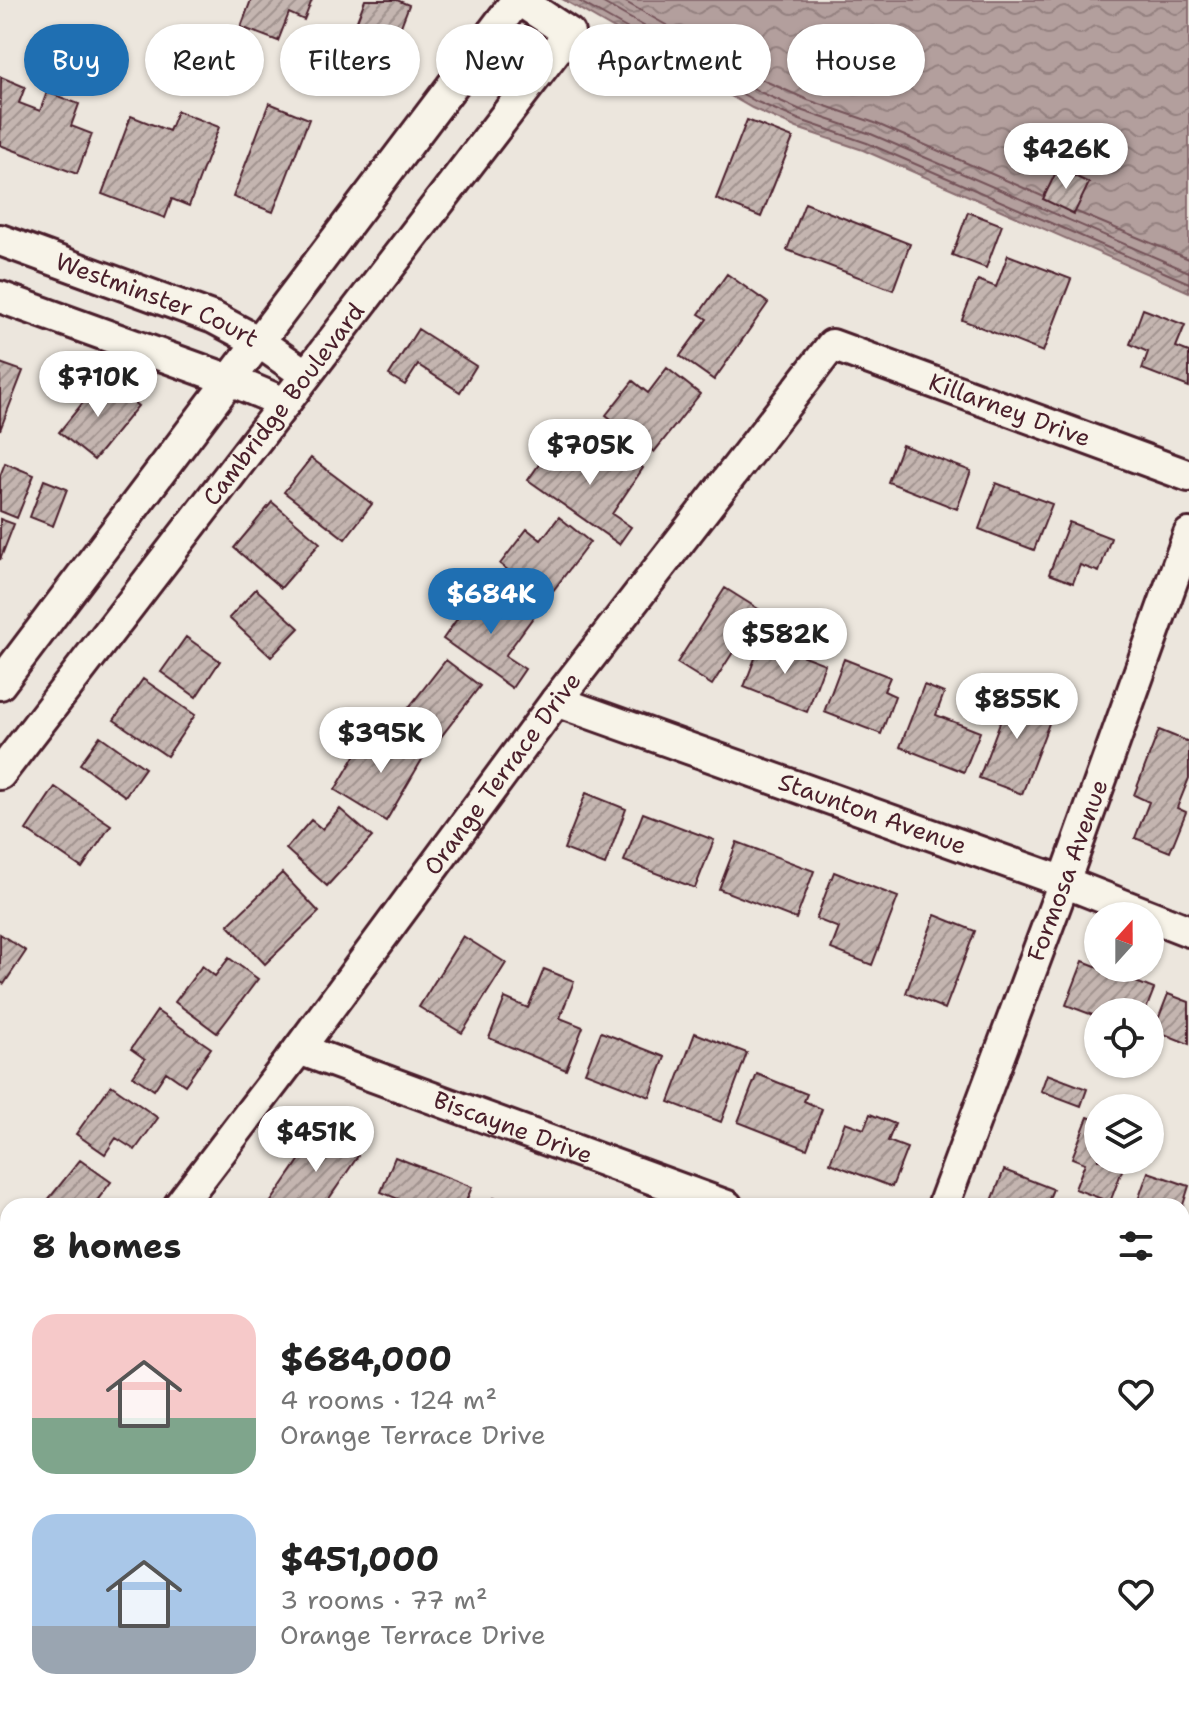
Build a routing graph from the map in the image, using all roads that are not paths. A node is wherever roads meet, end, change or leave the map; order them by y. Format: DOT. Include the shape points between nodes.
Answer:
graph roads {
  1 [pos="518,0"];
  2 [pos="0,240"];
  3 [pos="0,297"];
  4 [pos="259,342"];
  5 [pos="832,345"];
  6 [pos="306,375"];
  7 [pos="230,380"];
  8 [pos="285,403"];
  9 [pos="1189,476"];
  10 [pos="1189,534"];
  11 [pos="0,684"];
  12 [pos="556,701"];
  13 [pos="0,774"];
  14 [pos="1064,882"];
  15 [pos="1189,931"];
  16 [pos="299,1049"];
  17 [pos="185,1198"];
  18 [pos="705,1198"];
  19 [pos="946,1198"];
  1 -- 4 [label="street"];
  1 -- 6 [label="street, Cambridge Boulevard" via="569,33"];
  2 -- 4 [label="street, Westminster Court" via="214,318"];
  3 -- 7 [label="street, Westminster Court"];
  4 -- 6 [label="street, Westminster Court"];
  4 -- 7 [label="street"];
  5 -- 9 [label="street, Killarney Drive"];
  5 -- 12 [label="street, Orange Terrace Drive"];
  6 -- 8 [label="street, Cambridge Boulevard"];
  7 -- 8 [label="street, Westminster Court"];
  7 -- 11 [label="street"];
  8 -- 13 [label="street, Cambridge Boulevard"];
  10 -- 14 [label="street, Formosa Avenue"];
  12 -- 14 [label="street, Staunton Avenue"];
  12 -- 16 [label="street, Orange Terrace Drive"];
  14 -- 15 [label="street, Staunton Avenue"];
  14 -- 19 [label="street, Formosa Avenue"];
  16 -- 17 [label="street, Orange Terrace Drive"];
  16 -- 18 [label="street, Biscayne Drive"];
}
